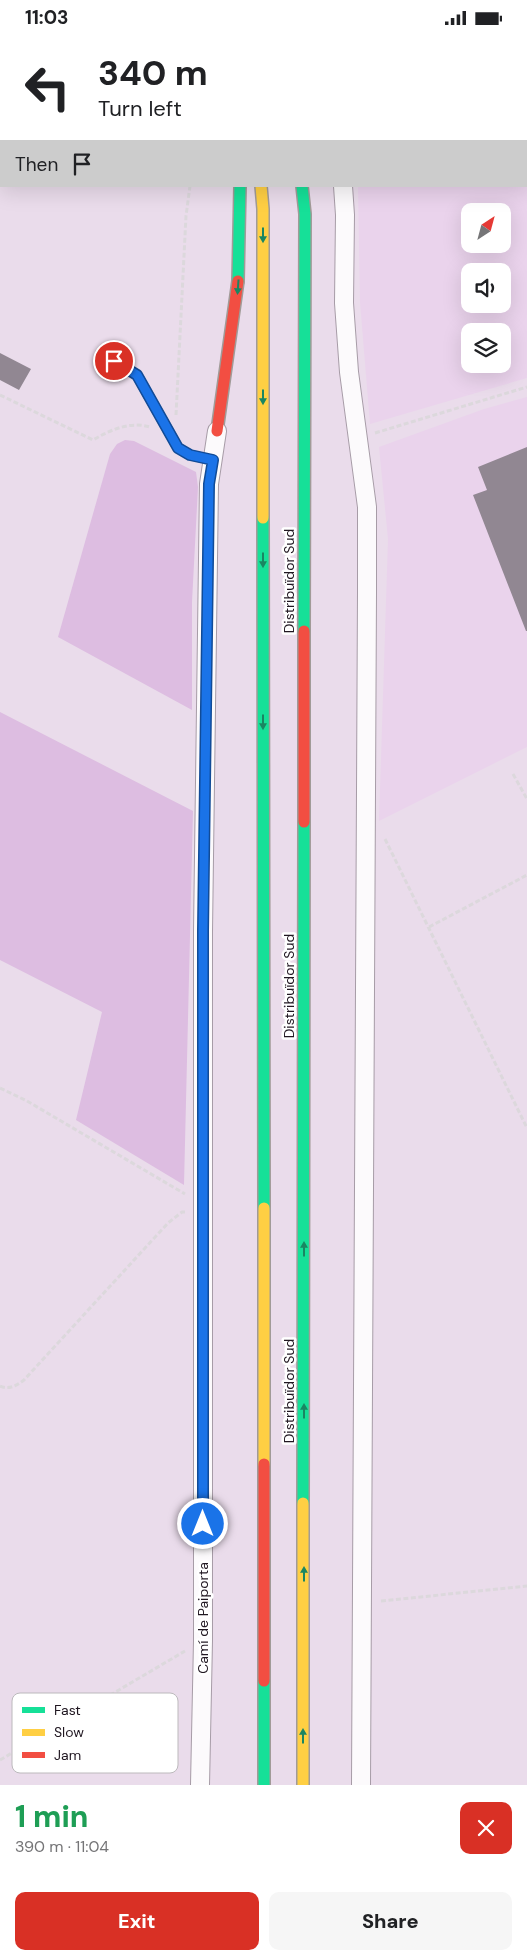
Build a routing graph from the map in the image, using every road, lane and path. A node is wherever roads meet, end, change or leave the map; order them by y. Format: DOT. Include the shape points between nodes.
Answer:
graph roads {
  1 [pos="190,187"];
  2 [pos="240,187"];
  3 [pos="262,187"];
  4 [pos="302,187"];
  5 [pos="342,187"];
  6 [pos="114,361"];
  7 [pos="527,387"];
  8 [pos="0,395"];
  9 [pos="218,431"];
  10 [pos="170,433"];
  11 [pos="358,439"];
  12 [pos="213,460"];
  13 [pos="514,774"];
  14 [pos="527,799"];
  15 [pos="366,831"];
  16 [pos="527,875"];
  17 [pos="429,927"];
  18 [pos="0,1088"];
  19 [pos="527,1129"];
  20 [pos="203,1208"];
  21 [pos="0,1386"];
  22 [pos="527,1586"];
  23 [pos="363,1602"];
  24 [pos="203,1641"];
  25 [pos="114,1693"];
  26 [pos="12,1753"];
  27 [pos="0,1760"];
  28 [pos="200,1785"];
  29 [pos="264,1785"];
  30 [pos="304,1785"];
  31 [pos="361,1785"];
  1 -- 10 [label="path" via="176,428"];
  2 -- 9 [label="highway, one-way" via="238,290"];
  3 -- 29 [label="highway, Distribuïdor Sud, one-way"];
  30 -- 4 [label="highway, Distribuïdor Sud, one-way" via="305,214"];
  5 -- 11 [label="street" via="344,303"];
  6 -- 10 [label="lane" via="137,375"];
  7 -- 11 [label="path"];
  8 -- 10 [label="path" via="93,440 108,431 140,424"];
  9 -- 12 [label="street, Camí de Paiporta"];
  10 -- 12 [label="lane" via="178,448 190,455"];
  11 -- 15 [label="street" via="367,507"];
  12 -- 20 [label="street, Camí de Paiporta" via="209,484 203,921"];
  13 -- 14 [label="path"];
  15 -- 17 [label="path" via="386,840"];
  15 -- 23 [label="street"];
  16 -- 17 [label="path"];
  17 -- 19 [label="path"];
  18 -- 20 [label="path" via="27,1101"];
  20 -- 21 [label="path" via="182,1212 168,1223 24,1380 16,1386"];
  20 -- 24 [label="street, Camí de Paiporta"];
  22 -- 23 [label="path"];
  23 -- 31 [label="street"];
  24 -- 25 [label="path"];
  24 -- 28 [label="street, Camí de Paiporta"];
  26 -- 27 [label="path"];
}
